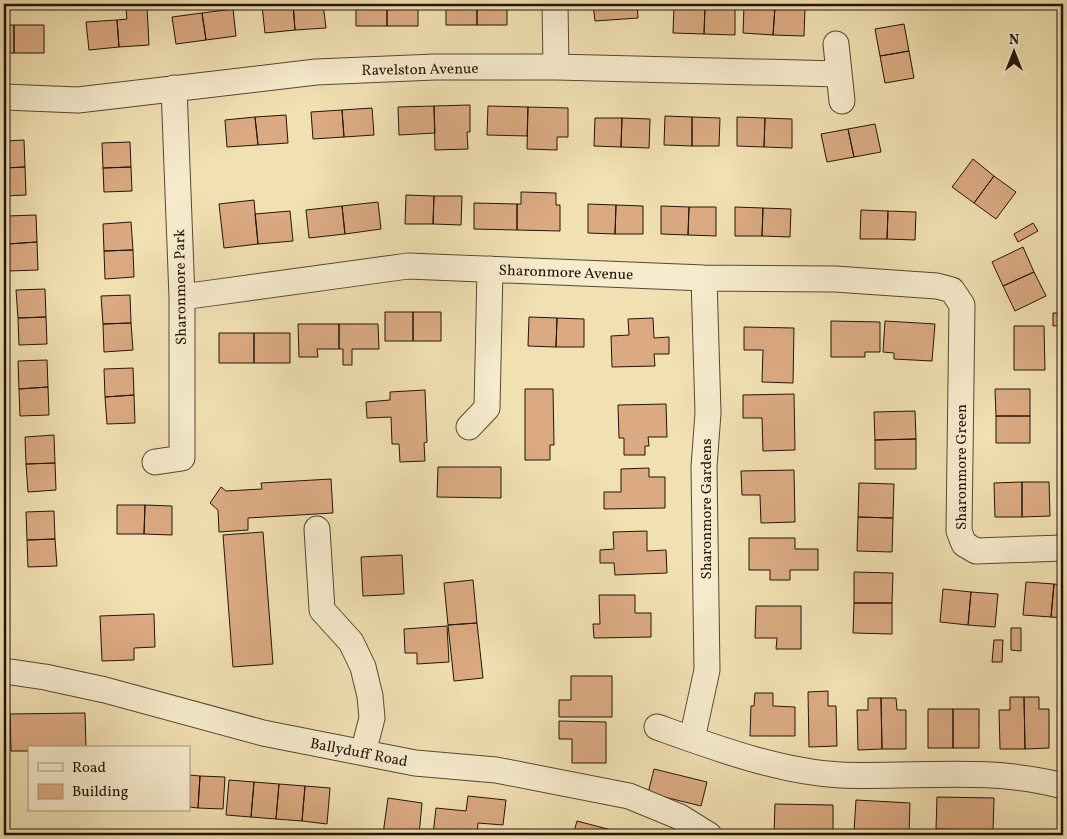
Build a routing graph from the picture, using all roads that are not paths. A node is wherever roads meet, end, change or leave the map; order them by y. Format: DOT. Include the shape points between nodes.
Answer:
graph roads {
  1 [pos="555,4"];
  2 [pos="836,44"];
  3 [pos="556,67"];
  4 [pos="839,74"];
  5 [pos="174,88"];
  6 [pos="4,97"];
  7 [pos="842,101"];
  8 [pos="490,269"];
  9 [pos="704,278"];
  10 [pos="952,290"];
  11 [pos="182,297"];
  12 [pos="469,427"];
  13 [pos="155,462"];
  14 [pos="317,529"];
  15 [pos="1063,548"];
  16 [pos="4,671"];
  17 [pos="657,727"];
  18 [pos="692,739"];
  19 [pos="363,753"];
  20 [pos="1063,786"];
  21 [pos="709,835"];
  1 -- 3 [label="street"];
  2 -- 4 [label="street"];
  3 -- 4 [label="street, Ravelston Avenue"];
  3 -- 5 [label="street, Ravelston Avenue" via="435,67 316,72"];
  4 -- 7 [label="street"];
  5 -- 6 [label="street, Ravelston Avenue" via="78,100"];
  5 -- 11 [label="street, Sharonmore Park"];
  8 -- 9 [label="street, Sharonmore Avenue"];
  8 -- 11 [label="street, Sharonmore Avenue" via="408,266"];
  8 -- 12 [label="street" via="487,408"];
  9 -- 10 [label="street, Sharonmore Avenue" via="836,279 937,286"];
  9 -- 18 [label="street, Sharonmore Gardens" via="708,413 704,467 707,670"];
  10 -- 15 [label="street, Sharonmore Green" via="962,305 959,531 964,544 976,551"];
  11 -- 13 [label="street, Sharonmore Park" via="182,458"];
  14 -- 19 [label="street" via="322,610 351,642 364,667 370,696 372,718"];
  16 -- 19 [label="street, Ballyduff Road" via="104,690 263,733"];
  17 -- 18 [label="street"];
  18 -- 20 [label="street" via="798,770 839,775 981,773"];
  19 -- 21 [label="street, Ballyduff Road" via="415,763 496,770 629,796 680,817"];
}
